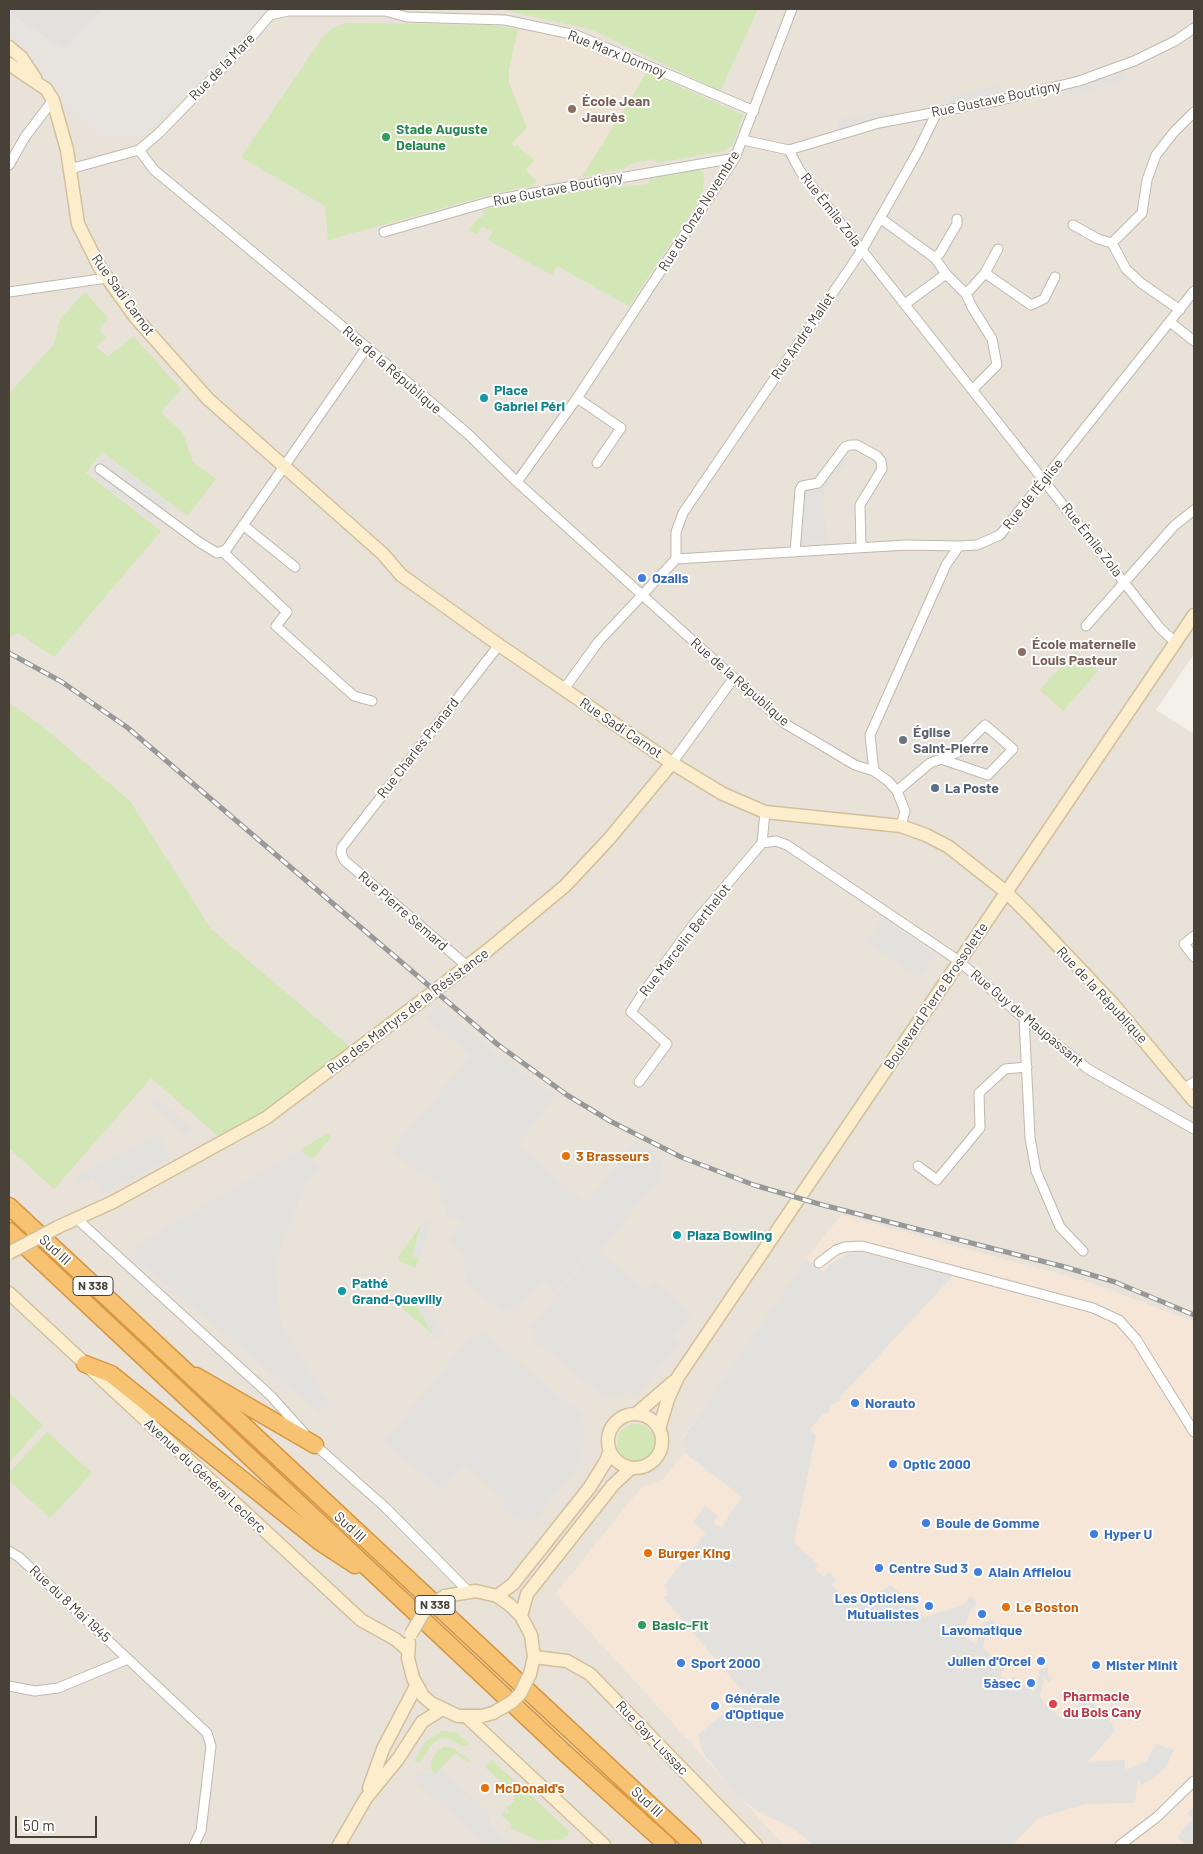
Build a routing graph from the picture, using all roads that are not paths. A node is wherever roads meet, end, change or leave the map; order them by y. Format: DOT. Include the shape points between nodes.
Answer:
graph roads {
  1 [pos="792,9"];
  2 [pos="387,10"];
  3 [pos="1194,28"];
  4 [pos="9,47"];
  5 [pos="9,64"];
  6 [pos="38,83"];
  7 [pos="53,100"];
  8 [pos="754,111"];
  9 [pos="937,112"];
  10 [pos="1194,112"];
  11 [pos="743,140"];
  12 [pos="139,150"];
  13 [pos="789,150"];
  14 [pos="735,158"];
  15 [pos="9,165"];
  16 [pos="70,168"];
  17 [pos="880,218"];
  18 [pos="957,219"];
  19 [pos="1073,225"];
  20 [pos="384,232"];
  21 [pos="1112,243"];
  22 [pos="998,249"];
  23 [pos="862,250"];
  24 [pos="935,258"];
  25 [pos="986,273"];
  26 [pos="946,274"];
  27 [pos="1055,277"];
  28 [pos="108,278"];
  29 [pos="1194,291"];
  30 [pos="9,292"];
  31 [pos="966,294"];
  32 [pos="905,304"];
  33 [pos="1180,310"];
  34 [pos="1170,322"];
  35 [pos="1194,341"];
  36 [pos="367,347"];
  37 [pos="973,389"];
  38 [pos="577,398"];
  39 [pos="597,464"];
  40 [pos="283,467"];
  41 [pos="100,469"];
  42 [pos="1046,481"];
  43 [pos="517,482"];
  44 [pos="1194,510"];
  45 [pos="243,525"];
  46 [pos="959,546"];
  47 [pos="861,547"];
  48 [pos="222,551"];
  49 [pos="795,552"];
  50 [pos="676,559"];
  51 [pos="295,567"];
  52 [pos="1124,582"];
  53 [pos="643,594"];
  54 [pos="1194,615"];
  55 [pos="1086,626"];
  56 [pos="1176,643"];
  57 [pos="499,645"];
  58 [pos="733,679"];
  59 [pos="564,690"];
  60 [pos="372,701"];
  61 [pos="941,759"];
  62 [pos="672,763"];
  63 [pos="874,771"];
  64 [pos="897,792"];
  65 [pos="765,812"];
  66 [pos="901,826"];
  67 [pos="762,843"];
  68 [pos="341,853"];
  69 [pos="1006,892"];
  70 [pos="1194,936"];
  71 [pos="1194,957"];
  72 [pos="960,961"];
  73 [pos="467,966"];
  74 [pos="1024,1018"];
  75 [pos="1027,1067"];
  76 [pos="639,1082"];
  77 [pos="1189,1085"];
  78 [pos="1194,1101"];
  79 [pos="1194,1129"];
  80 [pos="918,1166"];
  81 [pos="9,1206"];
  82 [pos="77,1219"];
  83 [pos="9,1231"];
  84 [pos="1083,1251"];
  85 [pos="9,1253"];
  86 [pos="819,1263"];
  87 [pos="9,1293"];
  88 [pos="85,1364"];
  89 [pos="177,1365"];
  90 [pos="678,1377"];
  91 [pos="636,1414"];
  92 [pos="659,1429"];
  93 [pos="1194,1432"];
  94 [pos="315,1445"];
  95 [pos="610,1451"];
  96 [pos="631,1468"];
  97 [pos="9,1551"];
  98 [pos="392,1588"];
  99 [pos="468,1591"];
  100 [pos="497,1596"];
  101 [pos="521,1616"];
  102 [pos="408,1650"];
  103 [pos="534,1657"];
  104 [pos="128,1659"];
  105 [pos="9,1686"];
  106 [pos="416,1686"];
  107 [pos="441,1710"];
  108 [pos="467,1717"];
  109 [pos="1194,1781"];
  110 [pos="366,1798"];
  111 [pos="194,1845"];
  112 [pos="339,1845"];
  113 [pos="604,1845"];
  114 [pos="667,1845"];
  115 [pos="693,1845"];
  116 [pos="756,1845"];
  117 [pos="1120,1845"];
  1 -- 8 [label="street, Rue du Onze Novembre"];
  2 -- 8 [label="street, Rue Marx Dormoy" via="406,17 505,20 576,35"];
  2 -- 12 [label="street, Rue de la Mare" via="288,11 270,15"];
  3 -- 9 [label="street, Rue Gustave Boutigny" via="1134,61 1079,81"];
  4 -- 6 [label="street, Rue Sadi Carnot" via="21,57"];
  5 -- 6 [label="street, Rue Sadi Carnot"];
  6 -- 7 [label="street, Rue Sadi Carnot"];
  7 -- 15 [label="street"];
  7 -- 16 [label="street, Rue Sadi Carnot"];
  8 -- 11 [label="street, Rue du Onze Novembre"];
  9 -- 13 [label="street, Rue Gustave Boutigny" via="879,123"];
  9 -- 17 [label="street, Rue André Mallet"];
  10 -- 21 [label="street" via="1156,155 1146,180 1142,213"];
  11 -- 13 [label="street"];
  11 -- 14 [label="street, Rue du Onze Novembre"];
  12 -- 16 [label="street, Rue de la Mare"];
  12 -- 36 [label="street, Rue de la République" via="154,170"];
  13 -- 23 [label="street, Rue Émile Zola" via="800,171"];
  14 -- 20 [label="street, Rue Gustave Boutigny" via="500,199"];
  14 -- 38 [label="street, Rue du Onze Novembre"];
  16 -- 28 [label="street, Rue Sadi Carnot" via="78,224"];
  17 -- 23 [label="street, Rue André Mallet"];
  17 -- 24 [label="street"];
  18 -- 24 [label="street"];
  19 -- 21 [label="street"];
  21 -- 33 [label="street" via="1126,269"];
  22 -- 25 [label="street"];
  23 -- 32 [label="street, Rue Émile Zola"];
  23 -- 50 [label="street, Rue André Mallet" via="684,512 676,532"];
  24 -- 26 [label="street"];
  25 -- 27 [label="street" via="1031,306 1044,299"];
  25 -- 31 [label="street"];
  26 -- 31 [label="street"];
  26 -- 32 [label="street"];
  28 -- 30 [label="street"];
  28 -- 40 [label="street, Rue Sadi Carnot" via="136,318 208,399"];
  29 -- 33 [label="street, Rue de l'Église"];
  31 -- 37 [label="street" via="992,340 997,365"];
  32 -- 37 [label="street, Rue Émile Zola"];
  33 -- 34 [label="street, Rue de l'Église"];
  34 -- 35 [label="street"];
  34 -- 42 [label="street, Rue de l'Église"];
  36 -- 40 [label="street"];
  36 -- 43 [label="street, Rue de la République" via="468,434"];
  37 -- 42 [label="street, Rue Émile Zola"];
  38 -- 39 [label="street" via="621,428"];
  38 -- 43 [label="street, Rue du Onze Novembre"];
  40 -- 45 [label="street"];
  40 -- 57 [label="street, Rue Sadi Carnot" via="383,554 415,587"];
  41 -- 48 [label="street" via="199,542 217,553"];
  42 -- 46 [label="street, Rue de l'Église" via="1000,535 977,545"];
  42 -- 52 [label="street, Rue Émile Zola"];
  43 -- 53 [label="street, Rue de la République"];
  44 -- 52 [label="street" via="1174,526"];
  45 -- 48 [label="street"];
  45 -- 51 [label="street"];
  46 -- 47 [label="street, Rue de l'Église"];
  46 -- 63 [label="street" via="946,565 870,735"];
  47 -- 49 [label="street, Rue de l'Église"];
  47 -- 49 [label="street" via="860,505 882,469 878,456 850,444 815,483 802,486"];
  48 -- 60 [label="street" via="287,612 276,626 354,696"];
  49 -- 50 [label="street, Rue de l'Église"];
  50 -- 53 [label="street"];
  52 -- 55 [label="street"];
  52 -- 56 [label="street, Rue Émile Zola"];
  53 -- 58 [label="street, Rue de la République"];
  53 -- 59 [label="street" via="598,641"];
  54 -- 56 [label="street, Boulevard Pierre Brossolette"];
  56 -- 69 [label="street, Boulevard Pierre Brossolette"];
  57 -- 59 [label="street, Rue Sadi Carnot"];
  57 -- 68 [label="street, Rue Charles Pranard" via="342,847"];
  58 -- 62 [label="street, Rue des Martyrs de la Résistance"];
  58 -- 63 [label="street, Rue de la République" via="784,723 855,765"];
  59 -- 62 [label="street, Rue Sadi Carnot"];
  61 -- 61 [label="street" via="958,752 984,725 1013,749 988,775"];
  61 -- 64 [label="street" via="930,763"];
  62 -- 65 [label="street, Rue Sadi Carnot" via="724,794"];
  62 -- 73 [label="street, Rue des Martyrs de la Résistance" via="565,886"];
  63 -- 64 [label="street"];
  64 -- 66 [label="street" via="905,811"];
  65 -- 66 [label="street, Rue Sadi Carnot"];
  65 -- 67 [label="street"];
  66 -- 69 [label="street, Rue Sadi Carnot" via="950,846"];
  67 -- 72 [label="street, Rue Guy de Maupassant" via="776,841 787,844"];
  67 -- 76 [label="street, Rue Marcelin Berthelot" via="696,921 631,1012 667,1044"];
  68 -- 73 [label="street, Rue Pierre Semard" via="344,860"];
  69 -- 72 [label="street, Boulevard Pierre Brossolette"];
  69 -- 77 [label="street, Rue de la République"];
  70 -- 71 [label="street" via="1184,944"];
  72 -- 74 [label="street, Rue Guy de Maupassant"];
  72 -- 90 [label="street, Boulevard Pierre Brossolette"];
  73 -- 82 [label="street, Rue des Martyrs de la Résistance" via="266,1118"];
  74 -- 75 [label="street"];
  74 -- 79 [label="street, Rue Guy de Maupassant" via="1088,1069"];
  75 -- 80 [label="street" via="1006,1069 979,1093 980,1128 937,1180"];
  75 -- 84 [label="street" via="1030,1138 1036,1171 1060,1227"];
  77 -- 78 [label="street, Rue de la République"];
  81 -- 89 [label="highway, Sud III / N 338"];
  82 -- 85 [label="street, Rue des Martyrs de la Résistance, bridge"];
  82 -- 94 [label="street" via="271,1396"];
  83 -- 98 [label="highway, Sud III / N 338"];
  86 -- 93 [label="street" via="836,1250 862,1246 1085,1305 1118,1320 1136,1340"];
  87 -- 88 [label="street, Avenue du Général Leclerc"];
  88 -- 98 [label="highway" via="111,1374 320,1542"];
  88 -- 102 [label="street, Avenue du Général Leclerc" via="361,1620"];
  89 -- 94 [label="highway"];
  89 -- 115 [label="highway, Sud III / N 338"];
  90 -- 91 [label="street, Boulevard Pierre Brossolette"];
  90 -- 92 [label="street, Boulevard Pierre Brossolette"];
  91 -- 92 [label="street" via="650,1418"];
  91 -- 95 [label="street" via="626,1416 613,1426 609,1436"];
  92 -- 96 [label="street" via="662,1445 658,1457 644,1467"];
  94 -- 99 [label="street" via="386,1508"];
  95 -- 96 [label="street" via="616,1460"];
  95 -- 100 [label="street" via="590,1487 513,1584"];
  96 -- 101 [label="street" via="527,1594"];
  97 -- 104 [label="street, Rue du 8 Mai 1945" via="19,1556"];
  98 -- 114 [label="highway, Sud III / N 338"];
  99 -- 100 [label="street"];
  99 -- 102 [label="street, bridge" via="446,1596 425,1610 411,1634"];
  100 -- 101 [label="street"];
  101 -- 103 [label="street" via="531,1635"];
  102 -- 106 [label="street"];
  103 -- 108 [label="street, bridge" via="530,1674 512,1702 493,1713"];
  103 -- 116 [label="street, Rue Gay-Lussac" via="567,1661 590,1674"];
  104 -- 105 [label="street" via="58,1688 35,1691"];
  104 -- 111 [label="street, Rue du 8 Mai 1945" via="207,1733 211,1746 201,1831"];
  106 -- 107 [label="street"];
  106 -- 110 [label="street" via="383,1749"];
  107 -- 108 [label="street"];
  107 -- 110 [label="street" via="422,1722 398,1759"];
  108 -- 113 [label="street"];
  109 -- 117 [label="street" via="1163,1812"];
  110 -- 112 [label="street"];
}
